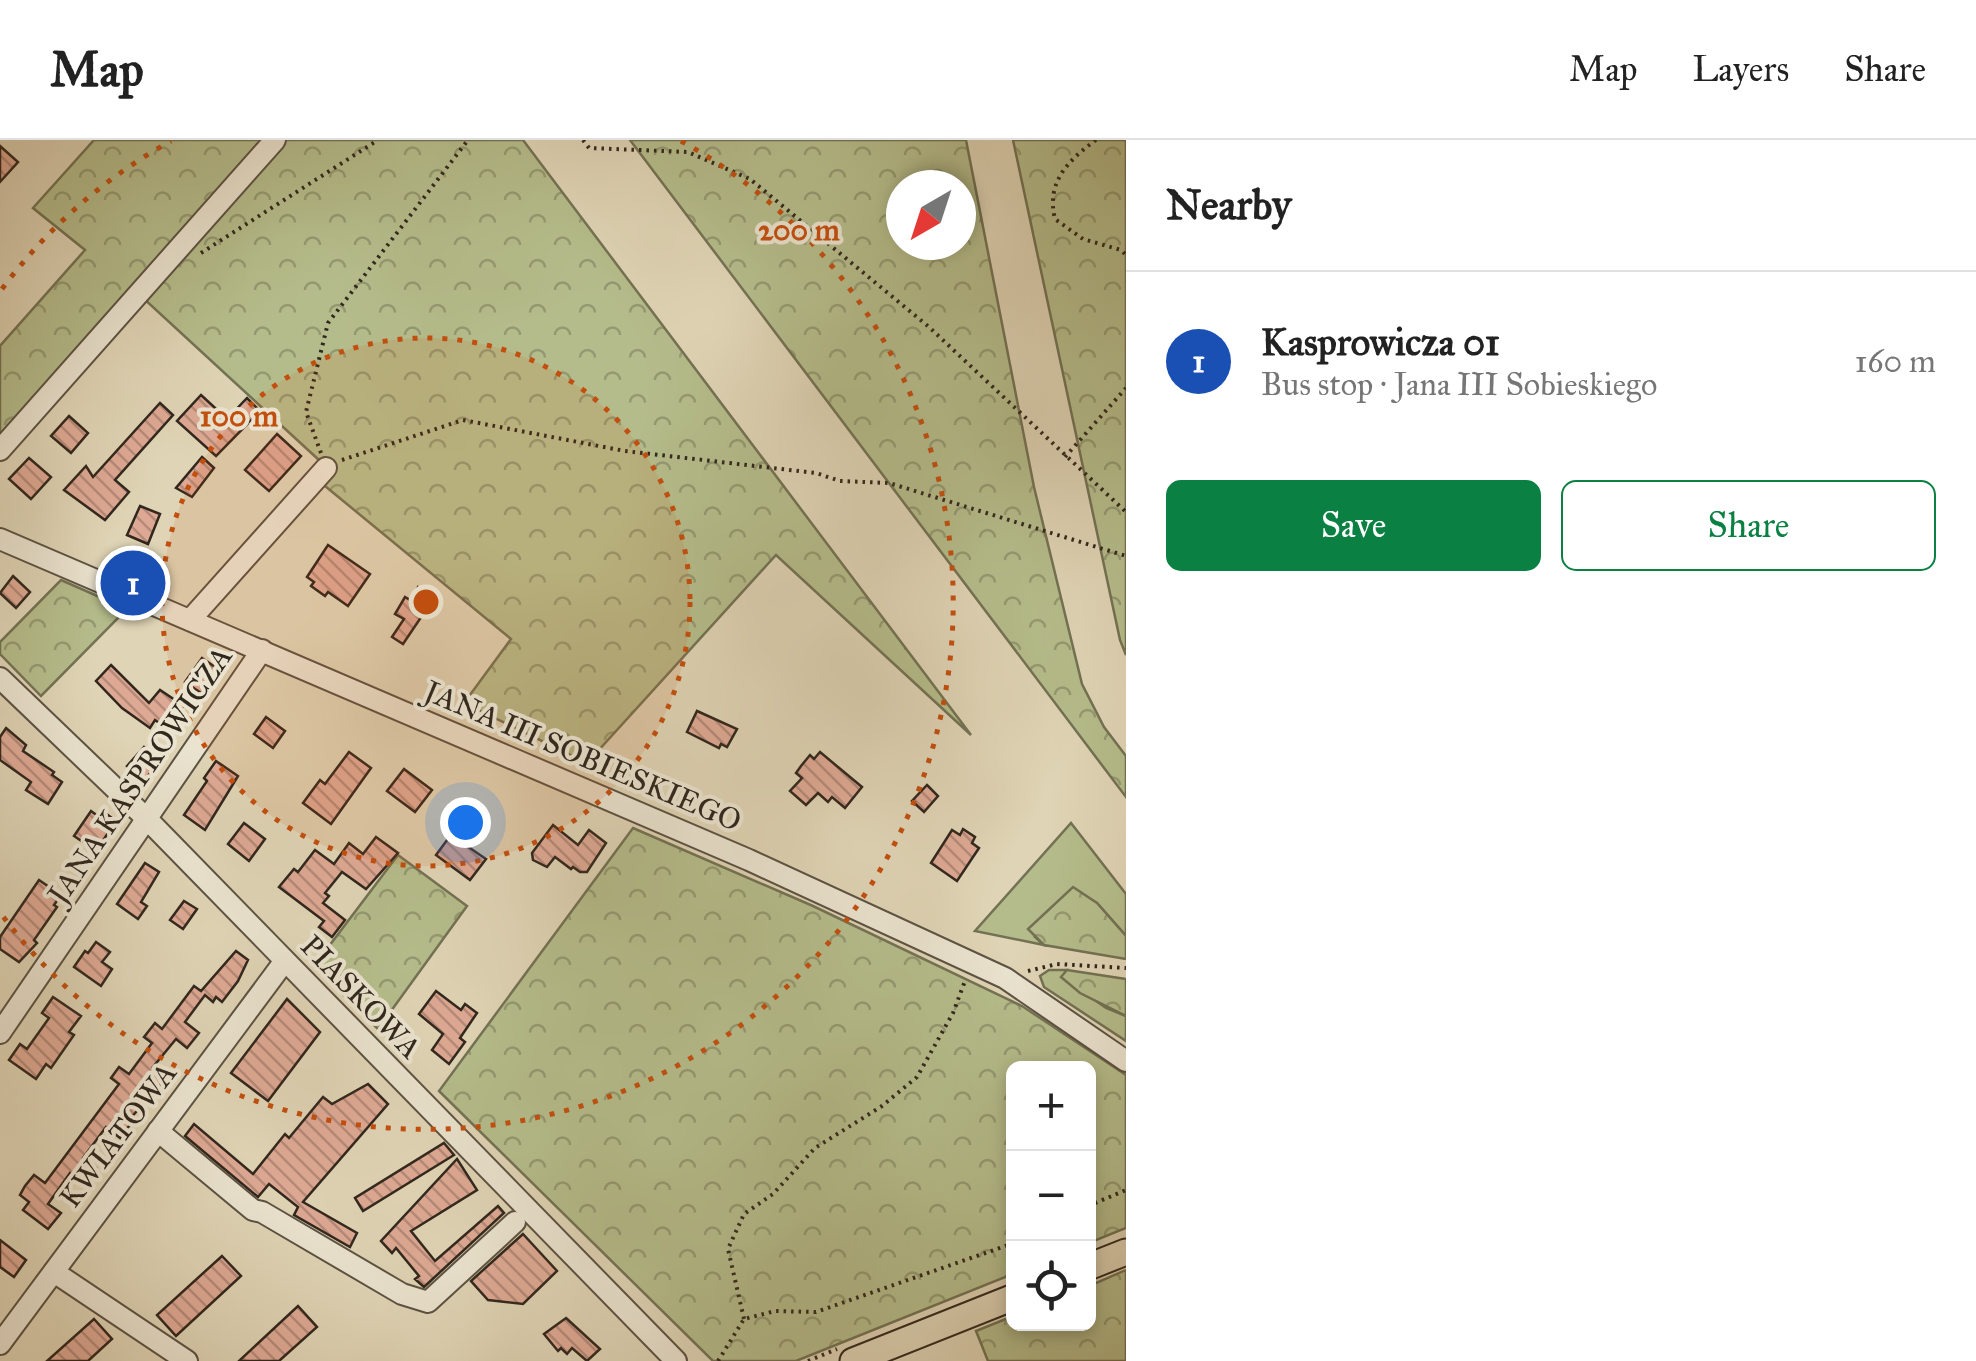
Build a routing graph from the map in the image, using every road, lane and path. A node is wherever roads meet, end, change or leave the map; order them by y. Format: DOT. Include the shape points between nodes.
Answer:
graph roads {
  1 [pos="275,140"];
  2 [pos="378,140"];
  3 [pos="468,140"];
  4 [pos="582,140"];
  5 [pos="1096,140"];
  6 [pos="1126,254"];
  7 [pos="189,260"];
  8 [pos="1126,388"];
  9 [pos="0,450"];
  10 [pos="1065,457"];
  11 [pos="326,468"];
  12 [pos="1126,512"];
  13 [pos="0,539"];
  14 [pos="1126,556"];
  15 [pos="190,620"];
  16 [pos="262,650"];
  17 [pos="0,679"];
  18 [pos="147,820"];
  19 [pos="284,962"];
  20 [pos="972,964"];
  21 [pos="1126,968"];
  22 [pos="1004,978"];
  23 [pos="0,1033"];
  24 [pos="1126,1061"];
  25 [pos="158,1131"];
  26 [pos="1126,1190"];
  27 [pos="1096,1203"];
  28 [pos="515,1222"];
  29 [pos="1006,1245"];
  30 [pos="1126,1252"];
  31 [pos="1096,1264"];
  32 [pos="54,1272"];
  33 [pos="1006,1300"];
  34 [pos="744,1318"];
  35 [pos="0,1344"];
  36 [pos="187,1361"];
  37 [pos="676,1361"];
  38 [pos="718,1361"];
  39 [pos="853,1361"];
  1 -- 9 [label="street"];
  2 -- 7 [label="path"];
  3 -- 11 [label="path" via="328,323 306,412"];
  4 -- 10 [label="path" via="589,148 688,152 750,179 929,327"];
  5 -- 6 [label="path" via="1058,179 1050,197 1055,219 1083,239"];
  8 -- 10 [label="path"];
  10 -- 12 [label="path"];
  11 -- 14 [label="path" via="463,420 625,451 888,482"];
  11 -- 15 [label="street"];
  13 -- 15 [label="street, JANA III SOBIESKIEGO"];
  15 -- 16 [label="street, JANA III SOBIESKIEGO"];
  16 -- 18 [label="street, JANA KASPROWICZA"];
  16 -- 20 [label="street, JANA III SOBIESKIEGO"];
  17 -- 18 [label="street, PIASKOWA"];
  18 -- 19 [label="street, PIASKOWA"];
  18 -- 23 [label="street, JANA KASPROWICZA"];
  19 -- 25 [label="street, KWIATOWA"];
  19 -- 37 [label="street, PIASKOWA"];
  20 -- 22 [label="street, JANA III SOBIESKIEGO"];
  20 -- 34 [label="path" via="917,1077 815,1148 773,1194 744,1214 728,1248"];
  21 -- 22 [label="path" via="1058,964"];
  22 -- 24 [label="street, JANA III SOBIESKIEGO"];
  25 -- 28 [label="street" via="253,1210 402,1294 428,1302"];
  25 -- 32 [label="street, KWIATOWA"];
  26 -- 27 [label="path"];
  29 -- 34 [label="path" via="816,1312"];
  30 -- 31 [label="main road"];
  32 -- 35 [label="street, KWIATOWA"];
  32 -- 36 [label="street"];
  33 -- 39 [label="main road"];
  34 -- 38 [label="path"];
}
